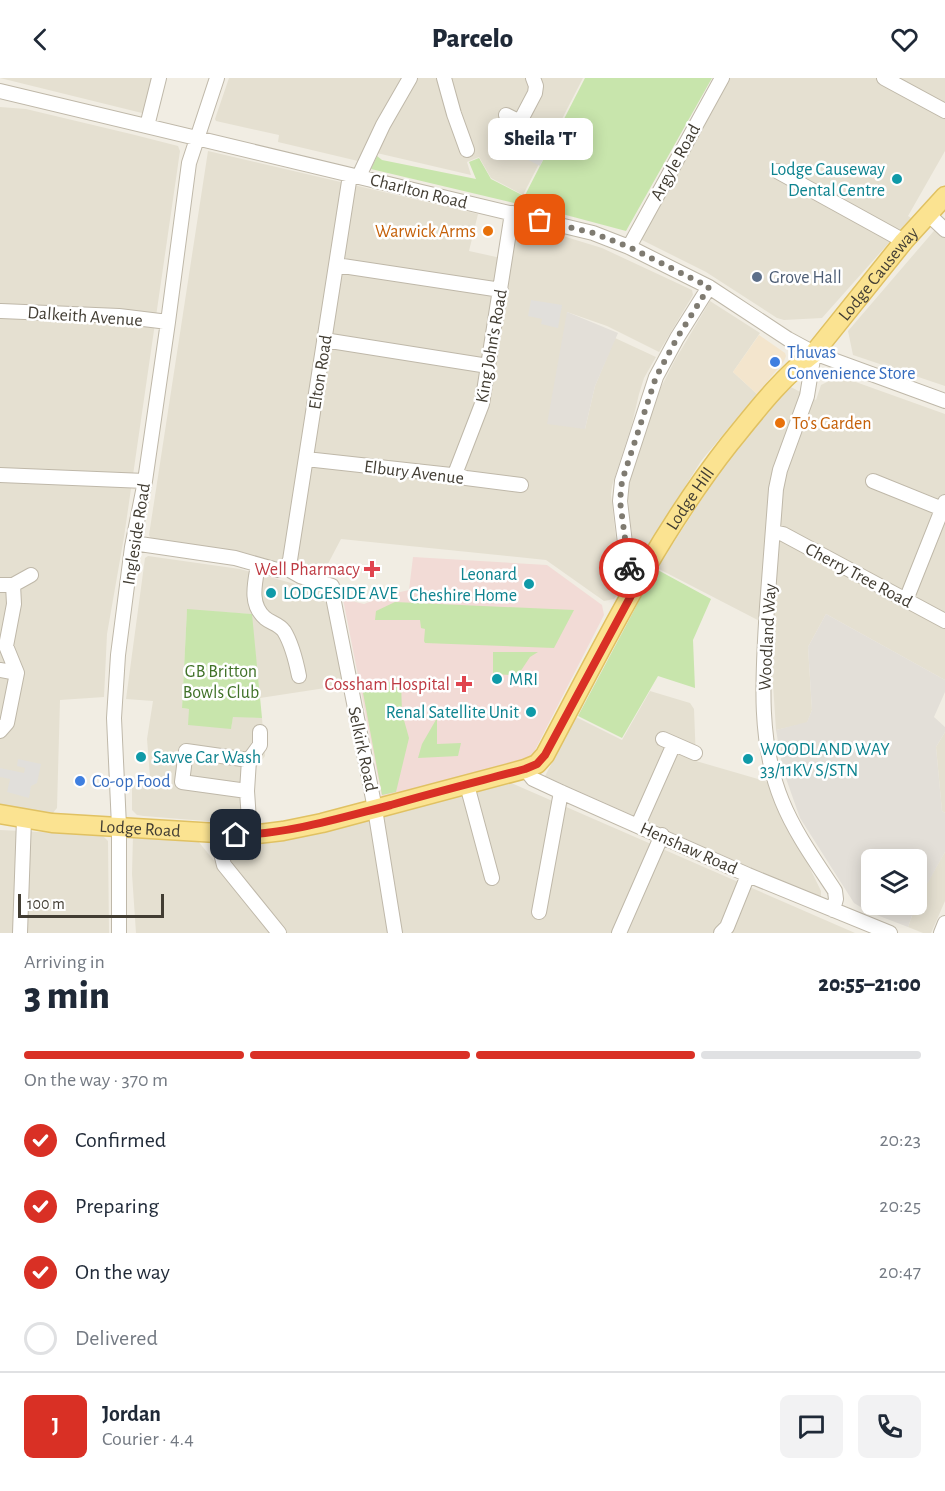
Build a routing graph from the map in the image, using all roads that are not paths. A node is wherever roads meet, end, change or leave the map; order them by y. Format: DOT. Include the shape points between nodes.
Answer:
graph roads {
  1 [pos="159,78"];
  2 [pos="217,78"];
  3 [pos="410,78"];
  4 [pos="444,78"];
  5 [pos="533,78"];
  6 [pos="722,78"];
  7 [pos="884,78"];
  8 [pos="0,91"];
  9 [pos="945,111"];
  10 [pos="506,115"];
  11 [pos="147,126"];
  12 [pos="196,138"];
  13 [pos="467,150"];
  14 [pos="777,171"];
  15 [pos="354,176"];
  16 [pos="945,196"];
  17 [pos="512,213"];
  18 [pos="928,214"];
  19 [pos="945,230"];
  20 [pos="904,241"];
  21 [pos="629,247"];
  22 [pos="336,265"];
  23 [pos="709,287"];
  24 [pos="501,290"];
  25 [pos="1,311"];
  26 [pos="168,322"];
  27 [pos="324,340"];
  28 [pos="814,353"];
  29 [pos="488,366"];
  30 [pos="945,401"];
  31 [pos="751,415"];
  32 [pos="306,459"];
  33 [pos="456,474"];
  34 [pos="0,475"];
  35 [pos="145,481"];
  36 [pos="873,481"];
  37 [pos="521,485"];
  38 [pos="944,507"];
  39 [pos="772,532"];
  40 [pos="133,543"];
  41 [pos="258,565"];
  42 [pos="286,568"];
  43 [pos="31,575"];
  44 [pos="640,579"];
  45 [pos="7,585"];
  46 [pos="332,586"];
  47 [pos="906,600"];
  48 [pos="334,602"];
  49 [pos="945,621"];
  50 [pos="0,670"];
  51 [pos="17,673"];
  52 [pos="299,676"];
  53 [pos="0,731"];
  54 [pos="260,732"];
  55 [pos="695,753"];
  56 [pos="249,760"];
  57 [pos="525,769"];
  58 [pos="467,785"];
  59 [pos="247,791"];
  60 [pos="561,792"];
  61 [pos="375,809"];
  62 [pos="0,814"];
  63 [pos="24,819"];
  64 [pos="638,825"];
  65 [pos="119,826"];
  66 [pos="223,834"];
  67 [pos="250,835"];
  68 [pos="662,835"];
  69 [pos="748,875"];
  70 [pos="492,878"];
  71 [pos="833,910"];
  72 [pos="539,912"];
  73 [pos="945,923"];
  74 [pos="857,927"];
  75 [pos="20,933"];
  76 [pos="119,933"];
  77 [pos="279,933"];
  78 [pos="395,933"];
  79 [pos="619,933"];
  80 [pos="721,933"];
  81 [pos="890,933"];
  82 [pos="941,933"];
  1 -- 11 [label="street"];
  2 -- 12 [label="street, Ingleside Road"];
  3 -- 15 [label="street, Elton Road"];
  4 -- 13 [label="street"];
  5 -- 10 [label="street" via="535,93 517,128"];
  6 -- 21 [label="street, Argyle Road"];
  7 -- 9 [label="street"];
  8 -- 11 [label="street, Charlton Road"];
  11 -- 12 [label="street, Charlton Road"];
  12 -- 15 [label="street, Charlton Road"];
  12 -- 26 [label="street, Ingleside Road" via="189,163"];
  14 -- 20 [label="street"];
  15 -- 17 [label="street, Charlton Road"];
  15 -- 22 [label="street, Elton Road"];
  16 -- 18 [label="main road, Lodge Causeway"];
  17 -- 21 [label="street, Charlton Road" via="593,233"];
  17 -- 24 [label="street, King John's Road"];
  18 -- 19 [label="street"];
  18 -- 20 [label="main road, Lodge Causeway"];
  20 -- 28 [label="main road, Lodge Causeway"];
  21 -- 23 [label="street, Charlton Road"];
  22 -- 24 [label="street"];
  22 -- 27 [label="street, Elton Road"];
  23 -- 28 [label="street, Charlton Road"];
  23 -- 44 [label="street" via="656,377 622,481 620,501 627,560"];
  24 -- 29 [label="street, King John's Road"];
  25 -- 26 [label="street, Dalkeith Avenue"];
  26 -- 35 [label="street, Ingleside Road"];
  27 -- 29 [label="street"];
  27 -- 32 [label="street, Elton Road"];
  28 -- 30 [label="street, Charlton Road"];
  28 -- 31 [label="main road, Lodge Causeway"];
  28 -- 39 [label="street, Woodland Way" via="807,396 780,470"];
  29 -- 33 [label="street, King John's Road" via="482,404"];
  31 -- 44 [label="main road, Lodge Hill" via="704,476"];
  32 -- 33 [label="street, Elbury Avenue"];
  32 -- 42 [label="street, Elton Road"];
  33 -- 37 [label="street, Elbury Avenue"];
  34 -- 35 [label="street"];
  35 -- 40 [label="street, Ingleside Road"];
  36 -- 38 [label="street"];
  38 -- 47 [label="street"];
  39 -- 47 [label="street, Cherry Tree Road" via="783,534"];
  39 -- 71 [label="street, Woodland Way" via="764,721 782,801 835,891"];
  40 -- 41 [label="street"];
  40 -- 65 [label="street, Ingleside Road" via="114,718"];
  41 -- 42 [label="street"];
  41 -- 52 [label="street" via="254,599 265,618 284,631"];
  42 -- 46 [label="street"];
  43 -- 45 [label="street"];
  44 -- 57 [label="main road, Lodge Hill" via="545,755"];
  45 -- 51 [label="street" via="14,604 6,646"];
  47 -- 49 [label="street, Cherry Tree Road"];
  48 -- 61 [label="street, Selkirk Road"];
  50 -- 51 [label="street"];
  51 -- 53 [label="street" via="6,726"];
  54 -- 56 [label="street" via="260,745"];
  55 -- 64 [label="street" via="668,742"];
  56 -- 59 [label="street"];
  56 -- 59 [label="street" via="186,751 182,782"];
  57 -- 58 [label="main road, Lodge Road"];
  57 -- 60 [label="street, Henshaw Road" via="533,778"];
  58 -- 61 [label="main road, Lodge Road"];
  58 -- 70 [label="street"];
  59 -- 67 [label="street"];
  60 -- 64 [label="street, Henshaw Road"];
  60 -- 72 [label="street"];
  61 -- 67 [label="main road, Lodge Road"];
  61 -- 78 [label="street, Selkirk Road"];
  62 -- 63 [label="main road, Lodge Road"];
  63 -- 65 [label="main road, Lodge Road"];
  63 -- 75 [label="street"];
  64 -- 68 [label="street, Henshaw Road"];
  65 -- 66 [label="main road, Lodge Road"];
  65 -- 76 [label="street, Ingleside Road"];
  66 -- 67 [label="main road, Lodge Road"];
  66 -- 77 [label="street" via="224,865"];
  68 -- 69 [label="street, Henshaw Road"];
  68 -- 79 [label="street"];
  69 -- 71 [label="street, Henshaw Road"];
  69 -- 80 [label="street"];
  71 -- 74 [label="street, Henshaw Road"];
  73 -- 82 [label="street"];
  74 -- 81 [label="street, Henshaw Road"];
}
